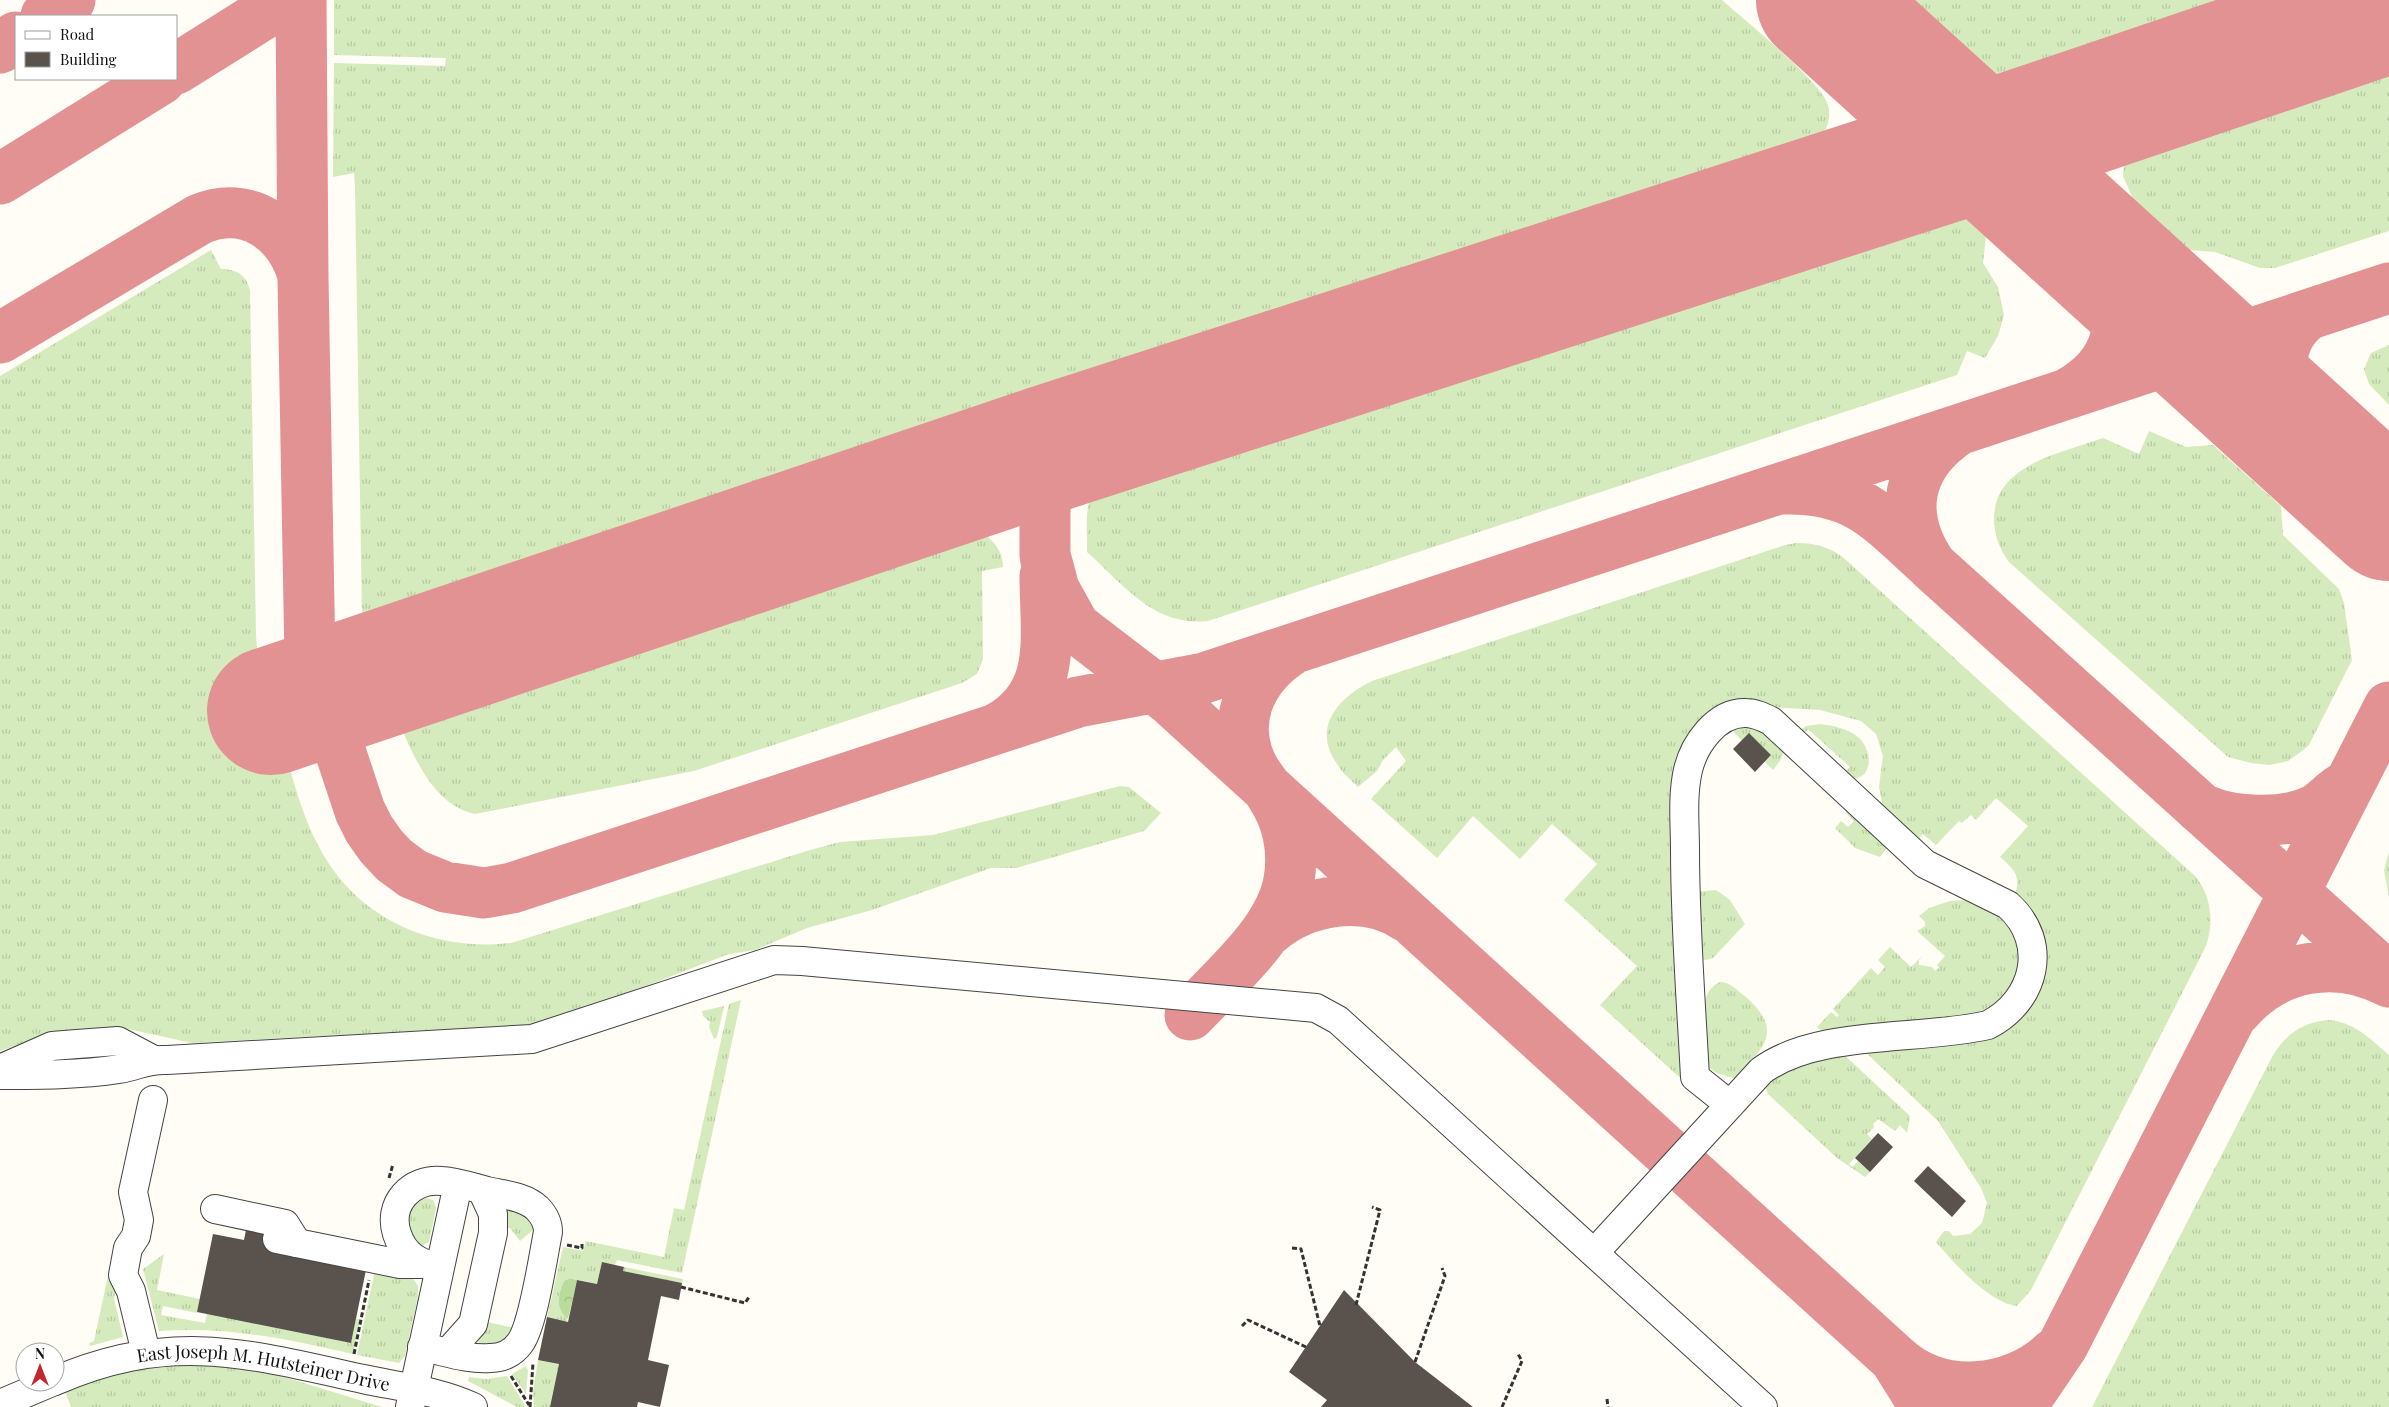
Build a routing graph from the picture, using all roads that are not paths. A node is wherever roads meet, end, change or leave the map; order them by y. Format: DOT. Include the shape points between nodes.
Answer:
graph roads {
  1 [pos="152,1059"];
  2 [pos="0,1069"];
  3 [pos="0,1075"];
  4 [pos="153,1100"];
  5 [pos="1730,1105"];
  6 [pos="470,1187"];
  7 [pos="216,1209"];
  8 [pos="1594,1253"];
  9 [pos="430,1266"];
  10 [pos="422,1347"];
  11 [pos="448,1352"];
  12 [pos="146,1353"];
  13 [pos="65,1376"];
  14 [pos="28,1392"];
  15 [pos="411,1398"];
  16 [pos="0,1404"];
  17 [pos="473,1407"];
  18 [pos="1763,1407"];
  1 -- 2 [label="street" via="118,1041 52,1046"];
  1 -- 3 [label="street" via="121,1069 52,1075"];
  1 -- 8 [label="street" via="532,1039 774,960 1316,1008 1338,1020"];
  4 -- 12 [label="street" via="133,1192 139,1220 136,1236 128,1248 123,1276 132,1291"];
  5 -- 5 [label="street" via="1695,1077 1685,894 1685,792 1688,771 1701,740 1720,721 1745,712 1771,721 1925,864 2018,913 2027,930 2033,957 2029,978 2019,1001 1988,1025 1831,1044 1788,1054 1761,1071"];
  5 -- 8 [label="street"];
  6 -- 9 [label="street"];
  6 -- 9 [label="street" via="442,1181 425,1183 405,1192 398,1203 395,1217 397,1236 407,1253"];
  6 -- 11 [label="street" via="492,1214 493,1233 473,1324"];
  6 -- 11 [label="street" via="530,1203 546,1220 548,1232 527,1328 520,1344 507,1355 491,1358"];
  7 -- 9 [label="street" via="285,1224 287,1241 400,1264"];
  8 -- 18 [label="street"];
  9 -- 10 [label="street"];
  10 -- 11 [label="street"];
  10 -- 15 [label="street"];
  12 -- 13 [label="street, East Joseph M. Hutsteiner Drive" via="87,1367"];
  12 -- 15 [label="street, East Joseph M. Hutsteiner Drive" via="195,1350 249,1355"];
  14 -- 16 [label="street"];
  15 -- 17 [label="street, East Joseph M. Hutsteiner Drive" via="436,1394"];
}
